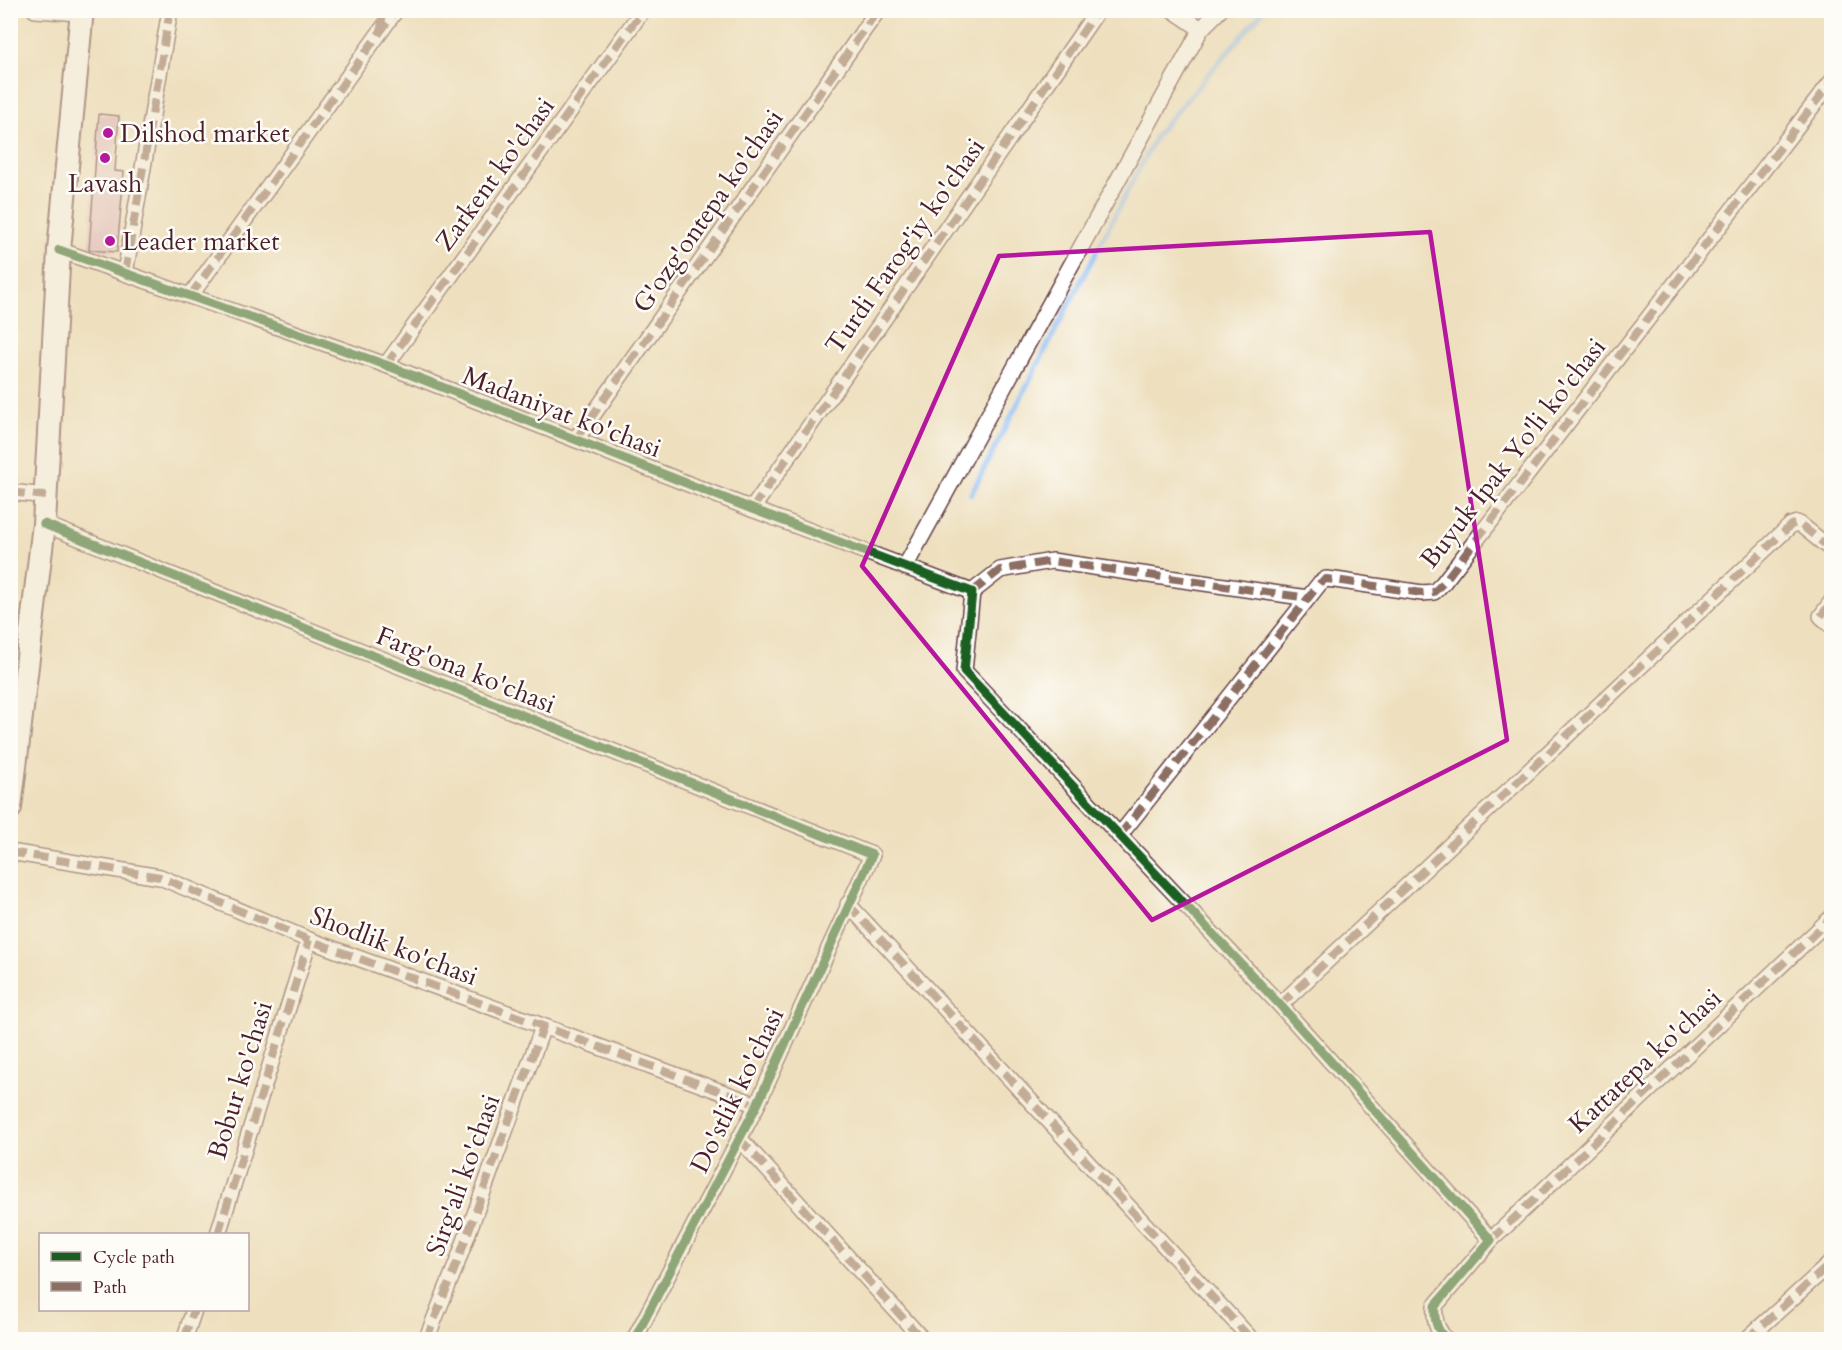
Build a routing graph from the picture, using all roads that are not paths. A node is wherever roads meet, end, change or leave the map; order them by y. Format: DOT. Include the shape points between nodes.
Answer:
graph roads {
  1 [pos="35,10"];
  2 [pos="170,10"];
  3 [pos="383,10"];
  4 [pos="396,10"];
  5 [pos="643,10"];
  6 [pos="878,10"];
  7 [pos="1098,10"];
  8 [pos="1173,10"];
  9 [pos="1220,10"];
  10 [pos="82,12"];
  11 [pos="1201,29"];
  12 [pos="380,32"];
  13 [pos="1832,81"];
  14 [pos="59,250"];
  15 [pos="125,273"];
  16 [pos="190,296"];
  17 [pos="386,365"];
  18 [pos="576,440"];
  19 [pos="10,492"];
  20 [pos="46,496"];
  21 [pos="752,509"];
  22 [pos="44,524"];
  23 [pos="1832,550"];
  24 [pos="905,567"];
  25 [pos="972,592"];
  26 [pos="1308,598"];
  27 [pos="1832,601"];
  28 [pos="1826,621"];
  29 [pos="10,808"];
  30 [pos="1119,836"];
  31 [pos="10,852"];
  32 [pos="872,855"];
  33 [pos="848,904"];
  34 [pos="1832,917"];
  35 [pos="309,940"];
  36 [pos="1280,1005"];
  37 [pos="543,1027"];
  38 [pos="757,1105"];
  39 [pos="739,1138"];
  40 [pos="218,1233"];
  41 [pos="1491,1240"];
  42 [pos="1832,1262"];
  43 [pos="194,1311"];
  44 [pos="184,1340"];
  45 [pos="426,1340"];
  46 [pos="634,1340"];
  47 [pos="923,1340"];
  48 [pos="1252,1340"];
  49 [pos="1446,1340"];
  50 [pos="1746,1340"];
  1 -- 10 [label="street"];
  2 -- 15 [label="street"];
  3 -- 12 [label="street"];
  4 -- 12 [label="street"];
  5 -- 17 [label="street, Zarkent ko'chasi"];
  6 -- 18 [label="street, G'ozg'ontepa ko'chasi"];
  7 -- 21 [label="street, Turdi Farog'iy ko'chasi"];
  8 -- 11 [label="street"];
  9 -- 11 [label="street"];
  10 -- 14 [label="street"];
  11 -- 24 [label="street"];
  12 -- 16 [label="street"];
  13 -- 26 [label="street, Buyuk Ipak Yo'li ko'chasi" via="1434,592 1326,579"];
  14 -- 15 [label="street, Madaniyat ko'chasi"];
  14 -- 20 [label="street"];
  15 -- 16 [label="street, Madaniyat ko'chasi"];
  16 -- 17 [label="street, Madaniyat ko'chasi"];
  17 -- 18 [label="street, Madaniyat ko'chasi"];
  18 -- 21 [label="street, Madaniyat ko'chasi"];
  19 -- 20 [label="street"];
  20 -- 22 [label="street"];
  21 -- 24 [label="street, Madaniyat ko'chasi"];
  22 -- 29 [label="street"];
  22 -- 32 [label="street, Farg'ona ko'chasi"];
  23 -- 36 [label="street" via="1801,525 1791,525"];
  24 -- 25 [label="street, Madaniyat ko'chasi"];
  25 -- 26 [label="street" via="1000,570 1052,561"];
  25 -- 30 [label="street" via="963,672"];
  26 -- 30 [label="street, Buyuk Ipak Yo'li ko'chasi"];
  27 -- 28 [label="street"];
  30 -- 36 [label="street"];
  31 -- 35 [label="street, Shodlik ko'chasi" via="160,877"];
  32 -- 33 [label="street, Do'stlik ko'chasi"];
  33 -- 38 [label="street, Do'stlik ko'chasi"];
  33 -- 48 [label="street"];
  34 -- 41 [label="street, Kattatepa ko'chasi"];
  35 -- 37 [label="street, Shodlik ko'chasi"];
  35 -- 40 [label="street, Bobur ko'chasi"];
  36 -- 41 [label="street"];
  37 -- 38 [label="street, Shodlik ko'chasi"];
  37 -- 45 [label="street, Sirg'ali ko'chasi" via="458,1263"];
  38 -- 39 [label="street, Do'stlik ko'chasi"];
  39 -- 46 [label="street, Do'stlik ko'chasi"];
  39 -- 47 [label="street"];
  41 -- 49 [label="street, Kattatepa ko'chasi" via="1435,1306 1434,1320"];
  42 -- 50 [label="street"];
  43 -- 44 [label="street"];
}
